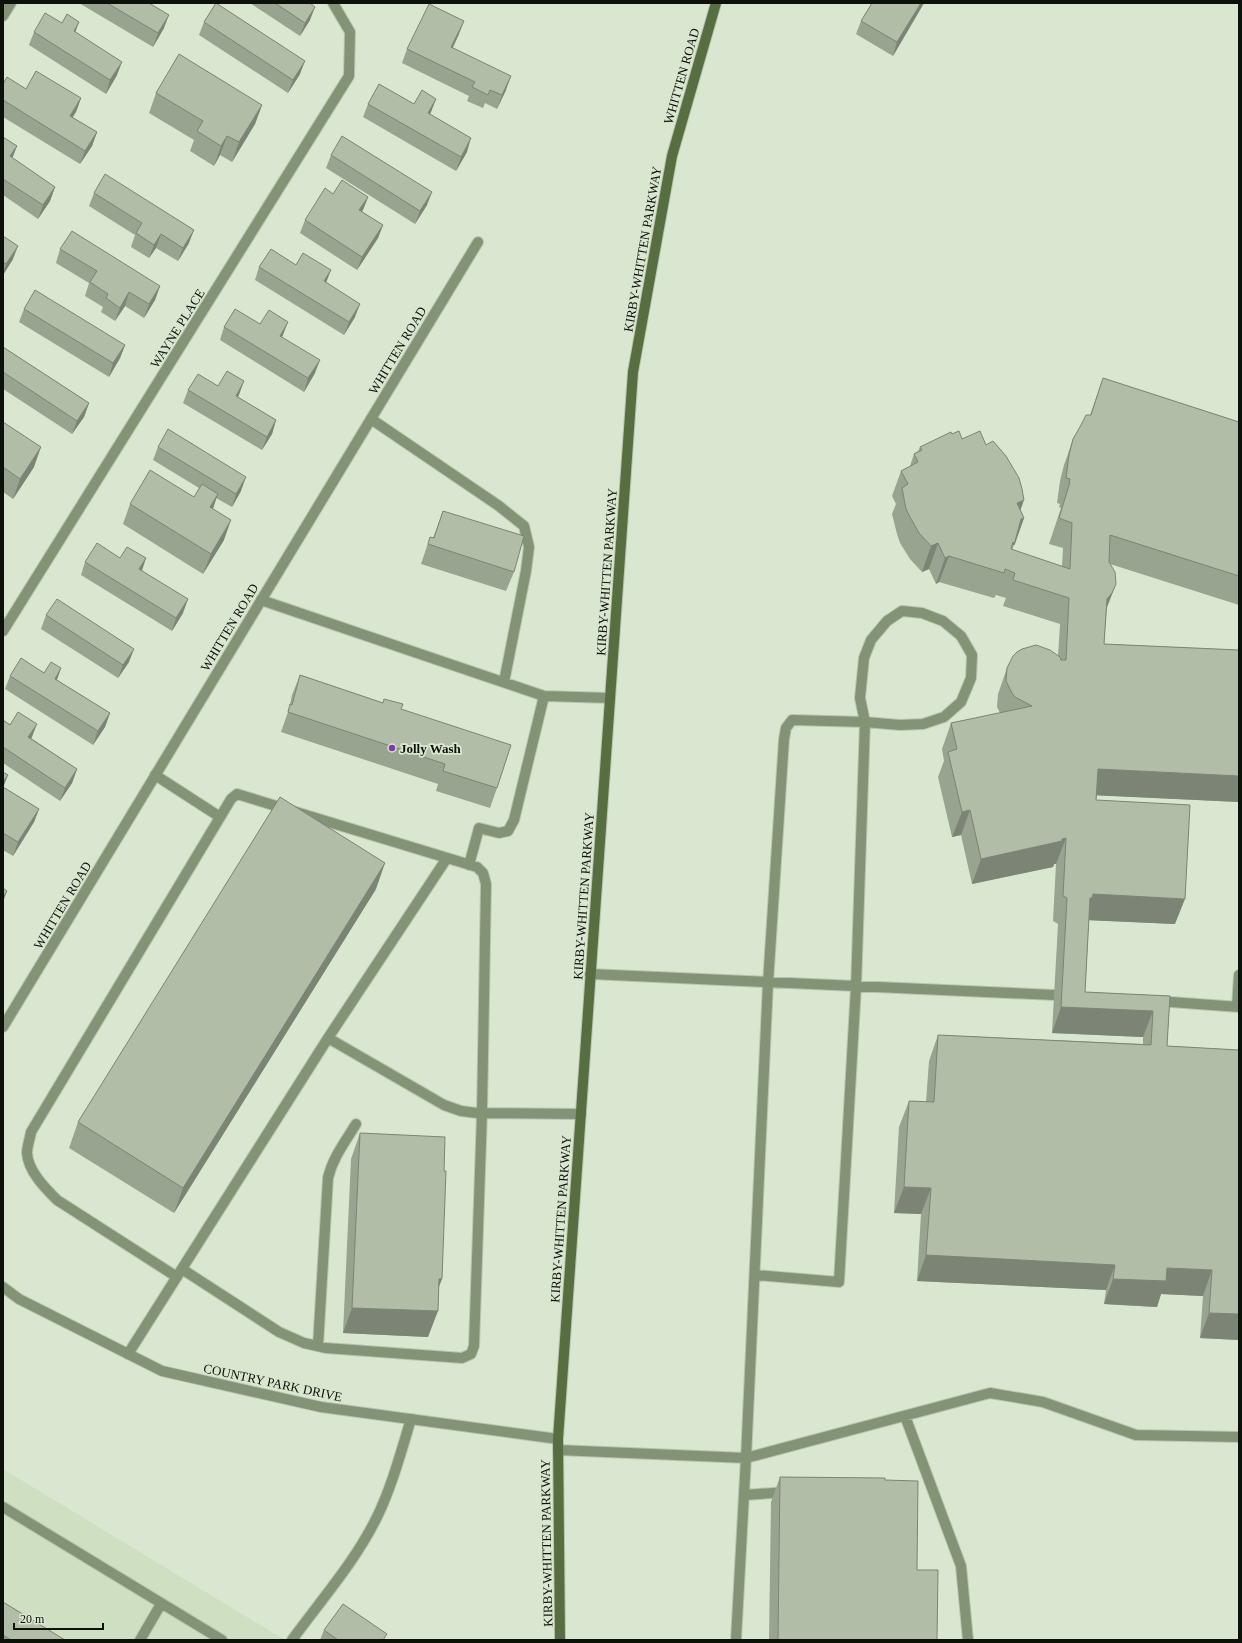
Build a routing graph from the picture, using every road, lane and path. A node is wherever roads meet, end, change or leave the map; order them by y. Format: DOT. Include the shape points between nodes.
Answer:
graph roads {
  1 [pos="11,3"];
  2 [pos="333,3"];
  3 [pos="716,3"];
  4 [pos="3,16"];
  5 [pos="672,156"];
  6 [pos="478,242"];
  7 [pos="371,419"];
  8 [pos="261,600"];
  9 [pos="3,631"];
  10 [pos="504,682"];
  11 [pos="544,696"];
  12 [pos="610,698"];
  13 [pos="866,722"];
  14 [pos="155,775"];
  15 [pos="220,817"];
  16 [pos="447,858"];
  17 [pos="469,865"];
  18 [pos="590,974"];
  19 [pos="1239,975"];
  20 [pos="768,983"];
  21 [pos="856,987"];
  22 [pos="1054,995"];
  23 [pos="1149,1001"];
  24 [pos="1238,1007"];
  25 [pos="3,1027"];
  26 [pos="328,1038"];
  27 [pos="482,1113"];
  28 [pos="581,1114"];
  29 [pos="356,1124"];
  30 [pos="180,1273"];
  31 [pos="755,1275"];
  32 [pos="3,1287"];
  33 [pos="318,1346"];
  34 [pos="128,1354"];
  35 [pos="905,1416"];
  36 [pos="411,1420"];
  37 [pos="1239,1437"];
  38 [pos="558,1444"];
  39 [pos="746,1458"];
  40 [pos="798,1491"];
  41 [pos="744,1495"];
  42 [pos="3,1507"];
  43 [pos="161,1604"];
  44 [pos="140,1640"];
  45 [pos="222,1640"];
  46 [pos="292,1640"];
  47 [pos="560,1640"];
  48 [pos="736,1640"];
  49 [pos="968,1640"];
  1 -- 4 [label="street"];
  2 -- 9 [label="street, WAYNE PLACE" via="350,32 349,76"];
  3 -- 5 [label="main road, WHITTEN ROAD"];
  5 -- 12 [label="main road, KIRBY-WHITTEN PARKWAY" via="633,372"];
  6 -- 7 [label="street, WHITTEN ROAD"];
  7 -- 8 [label="street, WHITTEN ROAD"];
  7 -- 10 [label="street" via="499,506 524,526 529,547"];
  8 -- 10 [label="street"];
  8 -- 14 [label="street, WHITTEN ROAD"];
  10 -- 11 [label="street"];
  11 -- 12 [label="street"];
  11 -- 17 [label="street" via="514,820 508,831 499,833 479,828"];
  12 -- 18 [label="main road, KIRBY-WHITTEN PARKWAY"];
  13 -- 13 [label="street" via="860,698 864,658 871,640 887,621 902,611 922,613 943,621 961,636 972,655 971,678 961,702 956,707 944,717 923,724"];
  13 -- 20 [label="street" via="792,720 786,728 782,750"];
  13 -- 21 [label="street"];
  14 -- 15 [label="street"];
  14 -- 25 [label="street, WHITTEN ROAD"];
  15 -- 16 [label="street" via="237,794"];
  15 -- 30 [label="street" via="31,1132 27,1154 44,1187 57,1200"];
  16 -- 17 [label="street"];
  16 -- 26 [label="street"];
  17 -- 27 [label="street" via="477,867 483,873 486,884"];
  18 -- 20 [label="street"];
  18 -- 28 [label="main road, KIRBY-WHITTEN PARKWAY"];
  19 -- 24 [label="street"];
  20 -- 21 [label="street"];
  20 -- 31 [label="street"];
  21 -- 22 [label="street"];
  21 -- 31 [label="street" via="839,1282"];
  23 -- 24 [label="street"];
  26 -- 27 [label="street" via="444,1105 461,1111"];
  26 -- 30 [label="street"];
  27 -- 28 [label="street"];
  27 -- 33 [label="street" via="474,1346 471,1354 462,1358"];
  28 -- 38 [label="main road, KIRBY-WHITTEN PARKWAY"];
  29 -- 33 [label="street" via="336,1154 328,1178"];
  30 -- 33 [label="street" via="280,1332 304,1344"];
  30 -- 34 [label="street"];
  31 -- 39 [label="street"];
  32 -- 34 [label="street, COUNTRY PARK DRIVE" via="18,1299"];
  34 -- 36 [label="street, COUNTRY PARK DRIVE" via="169,1373 321,1408"];
  35 -- 37 [label="street, COUNTRY PARK DRIVE" via="990,1394 1043,1402 1136,1435"];
  35 -- 39 [label="street, COUNTRY PARK DRIVE"];
  35 -- 49 [label="street" via="926,1481 961,1566"];
  36 -- 38 [label="street, COUNTRY PARK DRIVE"];
  36 -- 46 [label="street" via="397,1466 377,1517 349,1564"];
  38 -- 39 [label="street, COUNTRY PARK DRIVE"];
  38 -- 47 [label="main road, KIRBY-WHITTEN PARKWAY"];
  39 -- 41 [label="street"];
  40 -- 41 [label="street"];
  41 -- 48 [label="street"];
  42 -- 43 [label="street"];
  43 -- 44 [label="street"];
  43 -- 45 [label="street"];
}
